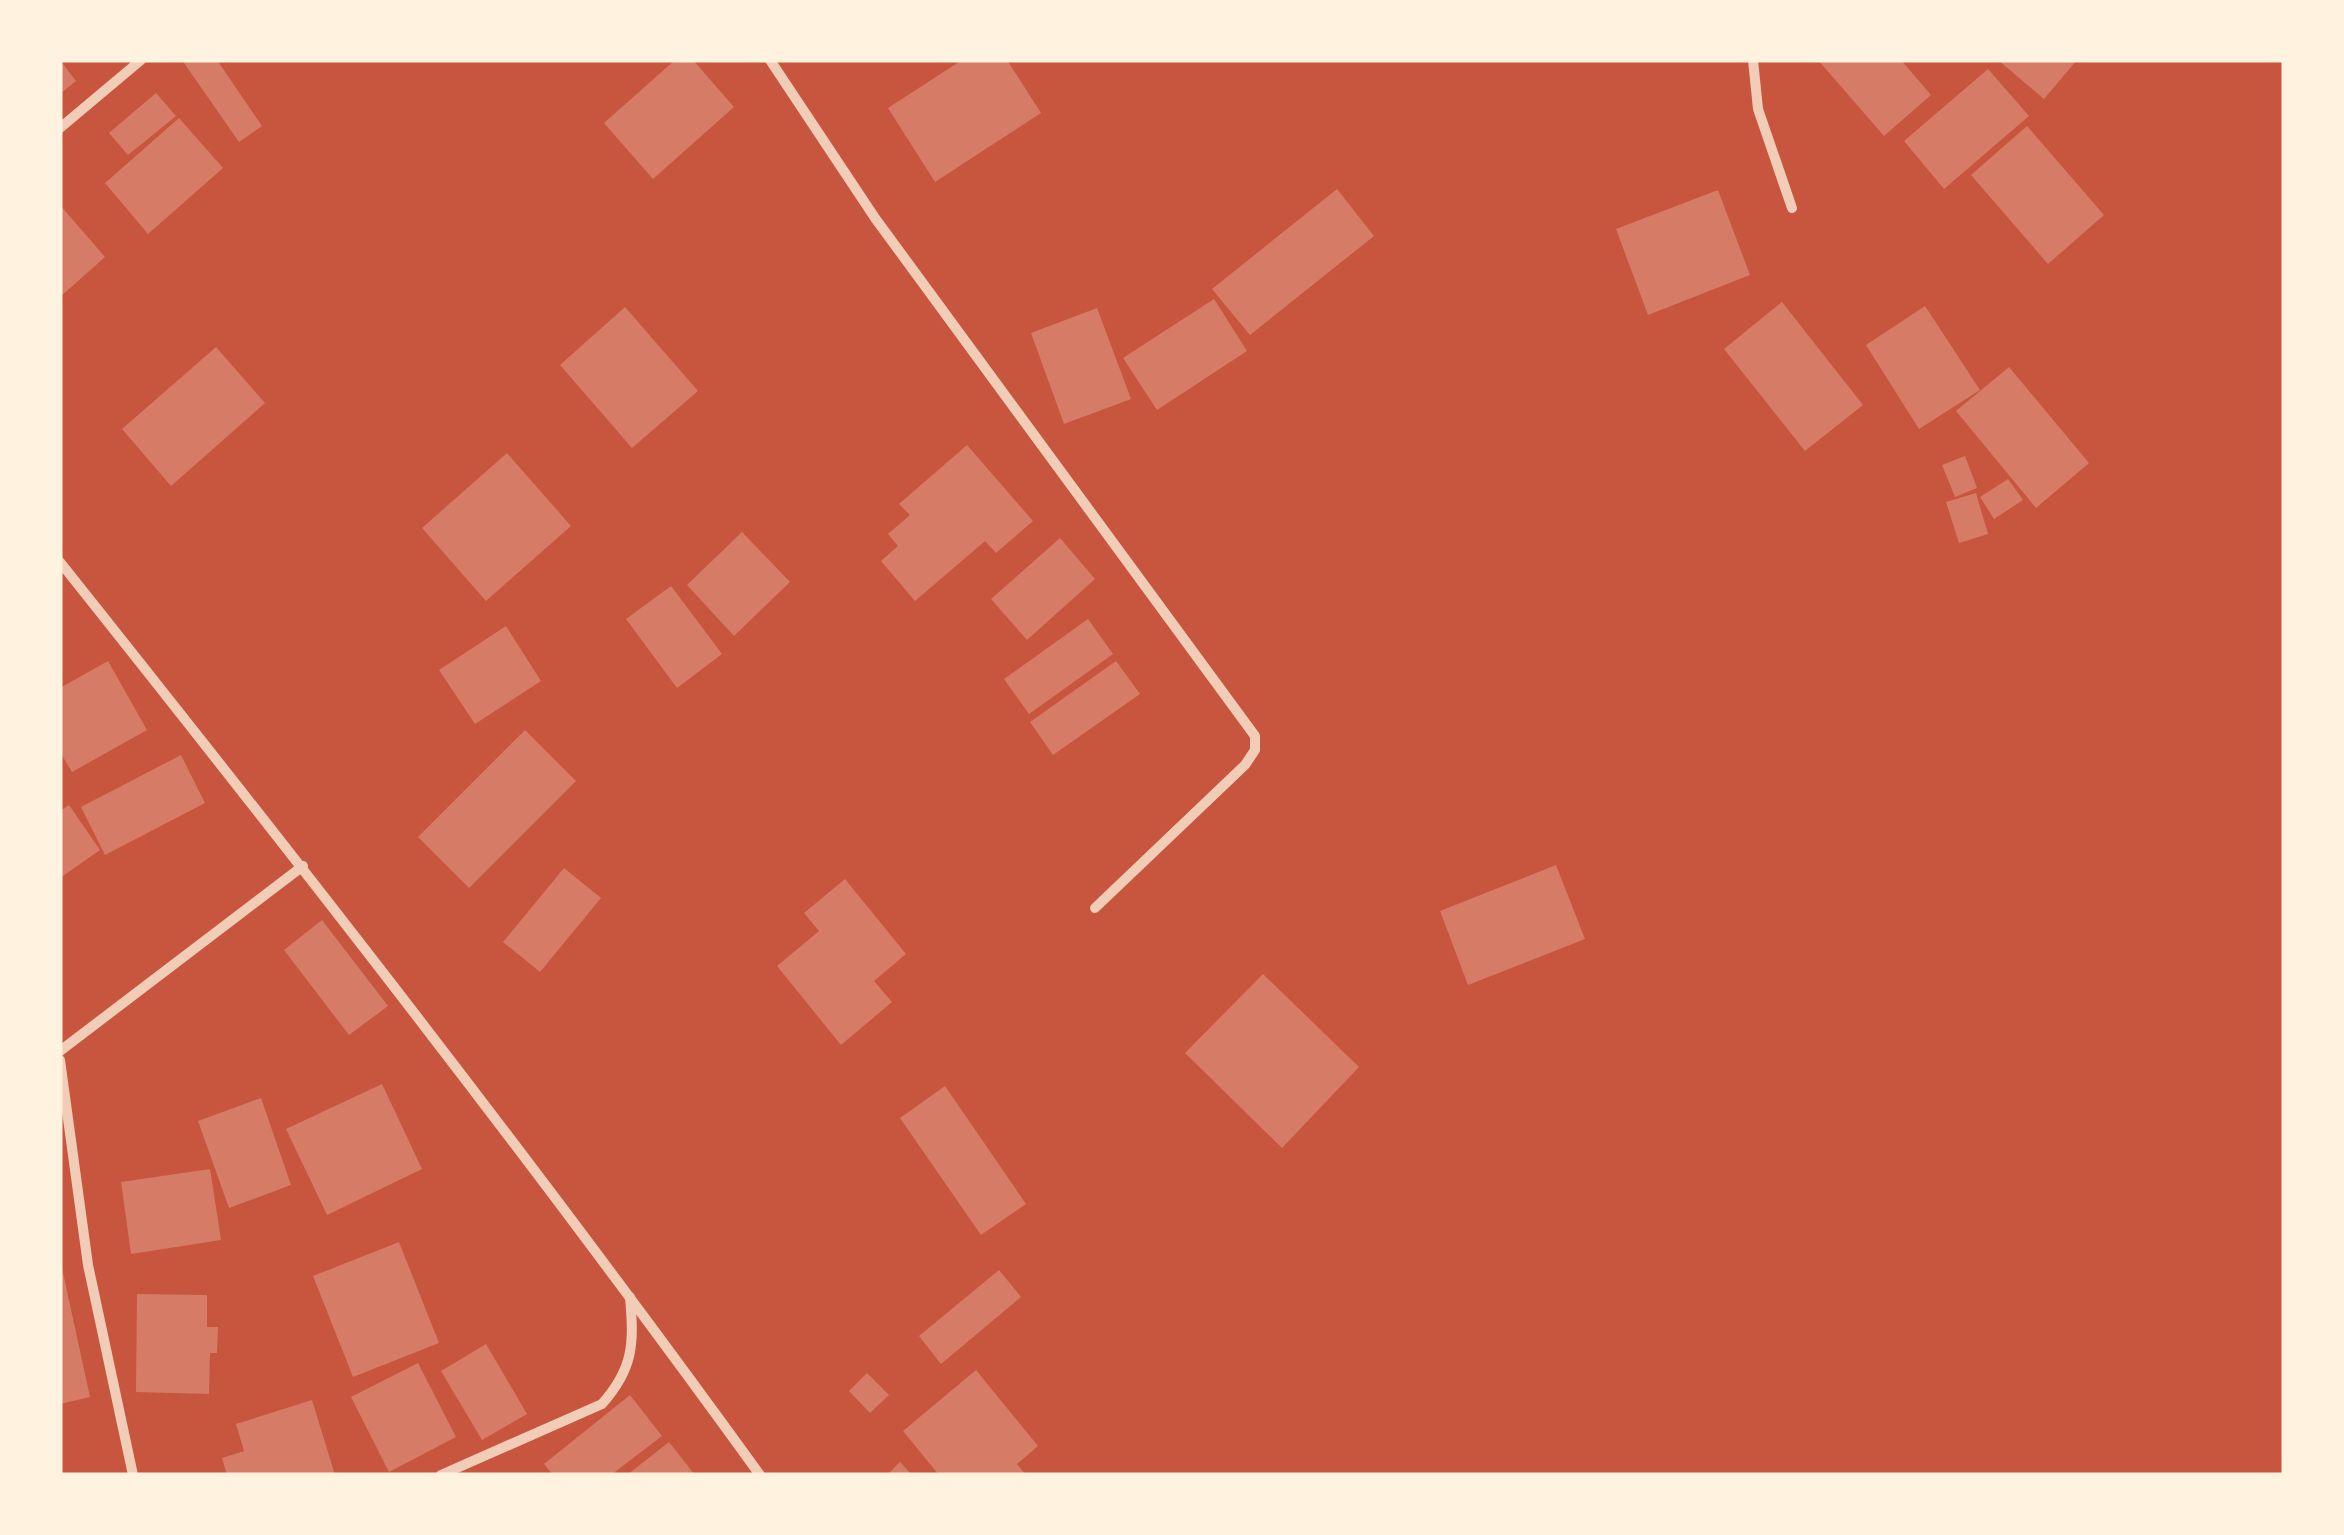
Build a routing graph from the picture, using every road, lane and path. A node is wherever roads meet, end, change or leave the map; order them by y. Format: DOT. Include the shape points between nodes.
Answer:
graph roads {
  1 [pos="141,60"];
  2 [pos="770,60"];
  3 [pos="1754,60"];
  4 [pos="60,128"];
  5 [pos="1792,208"];
  6 [pos="60,562"];
  7 [pos="303,866"];
  8 [pos="1095,908"];
  9 [pos="60,1051"];
  10 [pos="60,1060"];
  11 [pos="630,1296"];
  12 [pos="133,1475"];
  13 [pos="440,1475"];
  14 [pos="760,1475"];
  1 -- 4 [label="street"];
  2 -- 8 [label="street" via="875,218 1255,736 1245,766"];
  3 -- 5 [label="street" via="1758,109"];
  6 -- 7 [label="street"];
  7 -- 9 [label="street"];
  7 -- 11 [label="street"];
  10 -- 12 [label="street" via="88,1265"];
  11 -- 13 [label="street" via="630,1361 602,1404"];
  11 -- 14 [label="street"];
}
